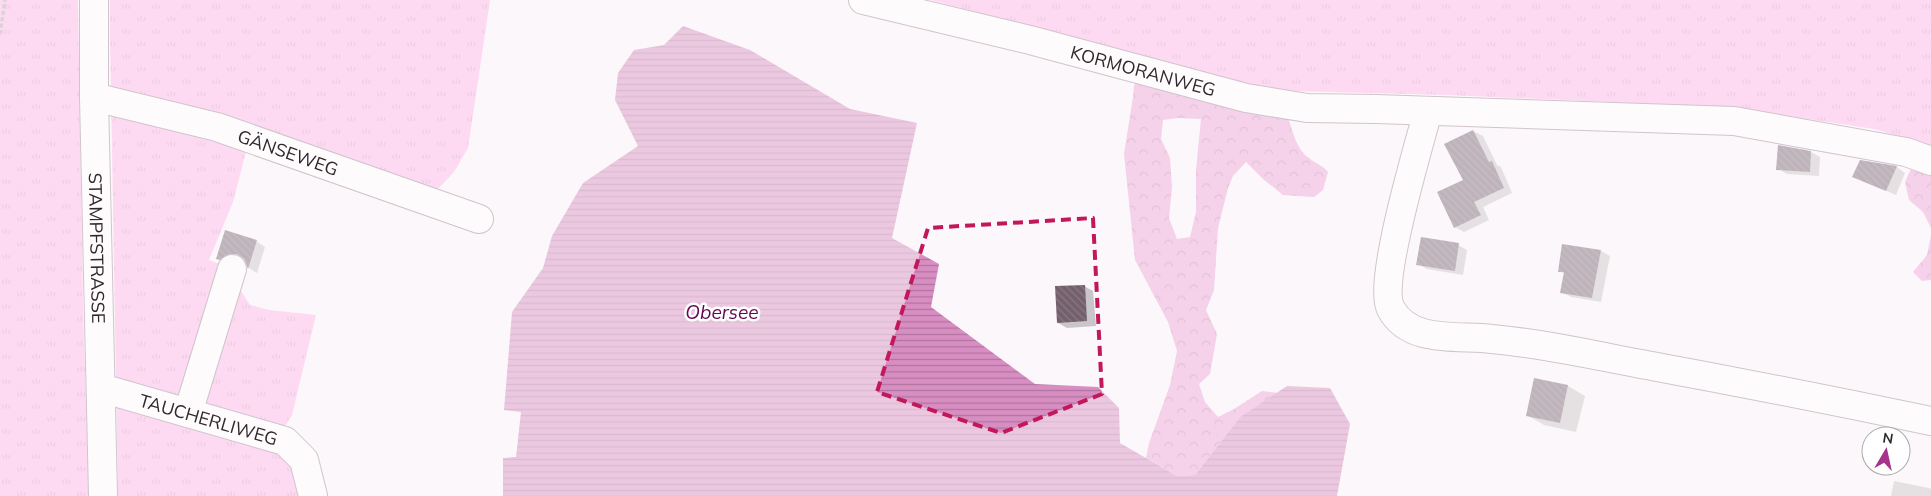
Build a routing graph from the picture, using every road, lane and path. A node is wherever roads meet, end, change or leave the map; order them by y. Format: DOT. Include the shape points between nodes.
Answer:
graph roads {
  1 [pos="5,0"];
  2 [pos="94,0"];
  3 [pos="863,0"];
  4 [pos="0,34"];
  5 [pos="94,97"];
  6 [pos="1428,111"];
  7 [pos="1931,161"];
  8 [pos="479,219"];
  9 [pos="232,269"];
  10 [pos="102,388"];
  11 [pos="188,413"];
  12 [pos="1931,420"];
  13 [pos="103,496"];
  14 [pos="313,496"];
  1 -- 4 [label="path"];
  2 -- 5 [label="street, STAMPFSTRASSE"];
  3 -- 6 [label="street, KORMORANWEG" via="1030,40 1246,98 1307,108"];
  5 -- 8 [label="street, GÄNSEWEG" via="217,127"];
  5 -- 10 [label="street, STAMPFSTRASSE"];
  6 -- 7 [label="street, KORMORANWEG" via="1734,121 1906,152"];
  6 -- 12 [label="street" via="1402,209 1388,281 1390,307 1405,325 1423,334 1492,338 1564,349"];
  9 -- 11 [label="street"];
  10 -- 11 [label="street, TAUCHERLIWEG"];
  10 -- 13 [label="street, STAMPFSTRASSE"];
  11 -- 14 [label="street, TAUCHERLIWEG" via="285,441 304,460"];
}
